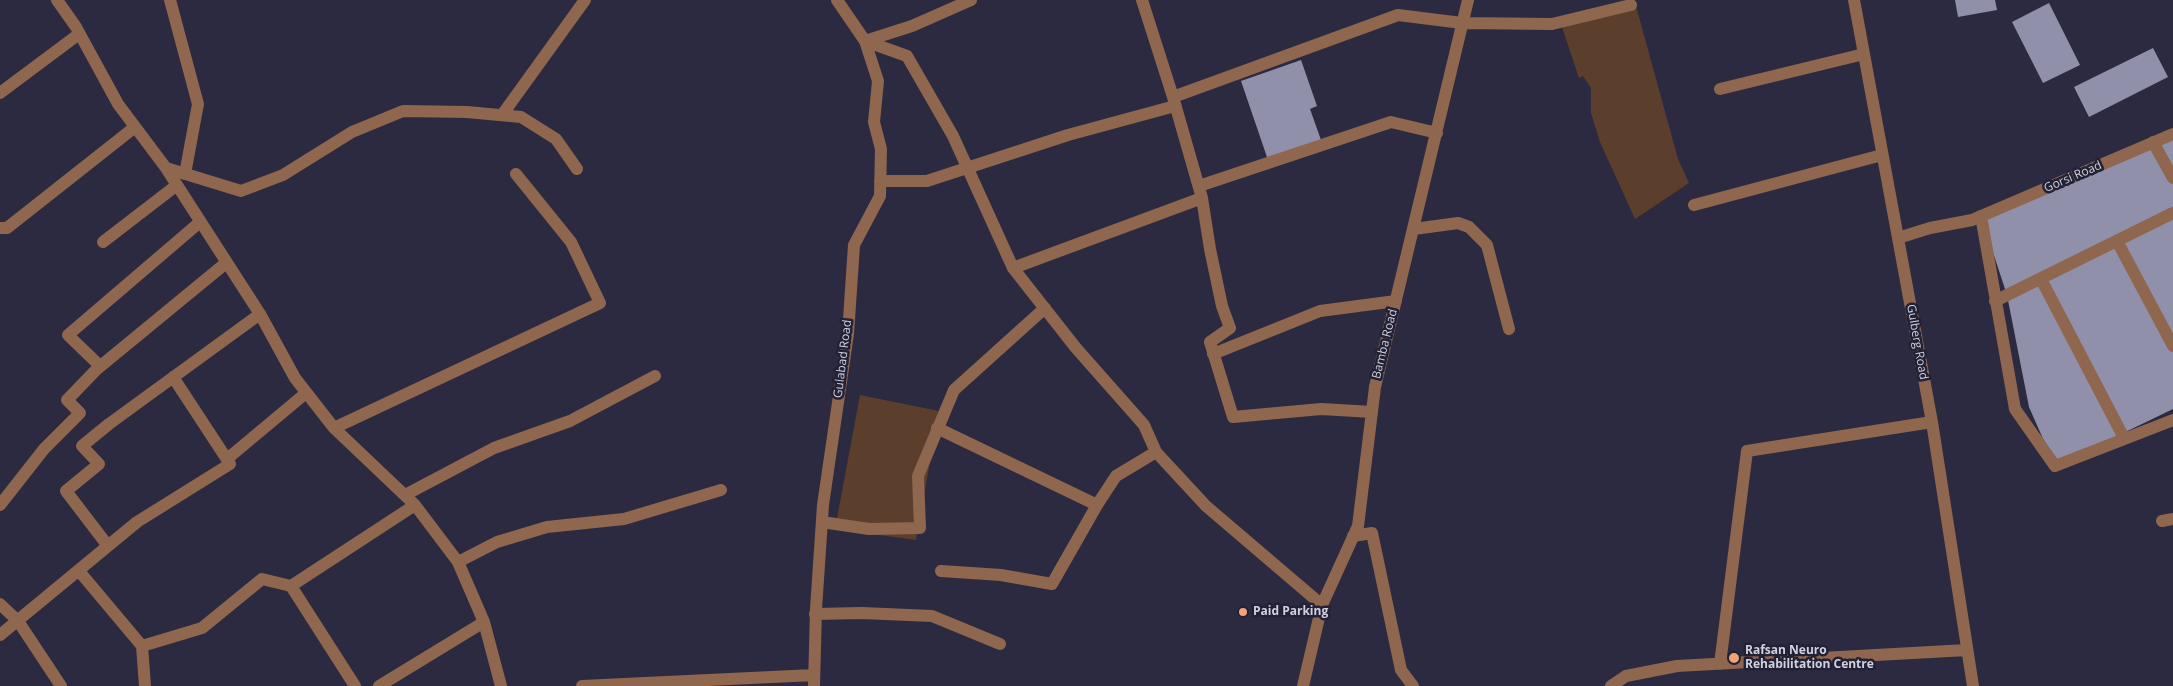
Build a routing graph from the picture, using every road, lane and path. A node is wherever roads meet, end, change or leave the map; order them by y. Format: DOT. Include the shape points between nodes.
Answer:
graph roads {
  1 [pos="57,0"];
  2 [pos="170,0"];
  3 [pos="585,0"];
  4 [pos="837,0"];
  5 [pos="971,0"];
  6 [pos="1142,0"];
  7 [pos="1468,0"];
  8 [pos="1854,0"];
  9 [pos="1631,5"];
  10 [pos="1462,23"];
  11 [pos="79,34"];
  12 [pos="865,41"];
  13 [pos="1864,54"];
  14 [pos="1720,90"];
  15 [pos="0,93"];
  16 [pos="1174,101"];
  17 [pos="502,115"];
  18 [pos="135,127"];
  19 [pos="1437,133"];
  20 [pos="2173,134"];
  21 [pos="2153,142"];
  22 [pos="1882,155"];
  23 [pos="166,168"];
  24 [pos="968,168"];
  25 [pos="576,169"];
  26 [pos="185,174"];
  27 [pos="516,174"];
  28 [pos="2173,178"];
  29 [pos="880,182"];
  30 [pos="177,186"];
  31 [pos="1201,192"];
  32 [pos="1694,205"];
  33 [pos="2173,213"];
  34 [pos="1977,218"];
  35 [pos="200,222"];
  36 [pos="0,228"];
  37 [pos="1414,229"];
  38 [pos="1898,238"];
  39 [pos="2117,241"];
  40 [pos="102,242"];
  41 [pos="226,263"];
  42 [pos="1013,268"];
  43 [pos="2041,279"];
  44 [pos="1396,301"];
  45 [pos="1995,301"];
  46 [pos="1045,308"];
  47 [pos="260,314"];
  48 [pos="1509,329"];
  49 [pos="2173,346"];
  50 [pos="1213,354"];
  51 [pos="100,366"];
  52 [pos="654,376"];
  53 [pos="173,377"];
  54 [pos="306,393"];
  55 [pos="1372,412"];
  56 [pos="2173,420"];
  57 [pos="1932,422"];
  58 [pos="334,428"];
  59 [pos="937,428"];
  60 [pos="2124,438"];
  61 [pos="1156,452"];
  62 [pos="227,459"];
  63 [pos="720,490"];
  64 [pos="405,495"];
  65 [pos="0,505"];
  66 [pos="415,505"];
  67 [pos="1097,506"];
  68 [pos="822,522"];
  69 [pos="1354,536"];
  70 [pos="108,546"];
  71 [pos="458,562"];
  72 [pos="79,571"];
  73 [pos="941,571"];
  74 [pos="291,586"];
  75 [pos="0,604"];
  76 [pos="1322,606"];
  77 [pos="816,614"];
  78 [pos="18,621"];
  79 [pos="484,622"];
  80 [pos="0,635"];
  81 [pos="1000,644"];
  82 [pos="142,646"];
  83 [pos="1967,650"];
  84 [pos="1720,664"];
  85 [pos="814,681"];
  86 [pos="61,686"];
  87 [pos="145,686"];
  88 [pos="355,686"];
  89 [pos="379,686"];
  90 [pos="501,686"];
  91 [pos="582,686"];
  92 [pos="1303,686"];
  93 [pos="1413,686"];
  94 [pos="1611,686"];
  95 [pos="1973,686"];
  1 -- 11 [label="street"];
  2 -- 26 [label="street" via="198,104"];
  3 -- 17 [label="street"];
  4 -- 12 [label="street, Gulabad Road"];
  5 -- 12 [label="street" via="912,26"];
  6 -- 16 [label="street"];
  7 -- 10 [label="street, Bamba Road"];
  8 -- 13 [label="street, Gulberg Road"];
  9 -- 10 [label="street" via="1552,24"];
  10 -- 16 [label="street" via="1398,15"];
  10 -- 19 [label="street, Bamba Road"];
  11 -- 15 [label="street"];
  11 -- 18 [label="street" via="118,104"];
  12 -- 24 [label="street" via="907,56"];
  12 -- 29 [label="street, Gulabad Road" via="878,81 874,122 881,149"];
  13 -- 14 [label="street"];
  13 -- 22 [label="street, Gulberg Road"];
  16 -- 24 [label="street"];
  16 -- 31 [label="street"];
  17 -- 25 [label="street" via="521,117 556,138"];
  17 -- 26 [label="street" via="403,111 352,132 283,175 241,191"];
  18 -- 23 [label="street"];
  18 -- 36 [label="street" via="7,228"];
  19 -- 31 [label="street" via="1391,122"];
  19 -- 37 [label="street, Bamba Road"];
  20 -- 21 [label="street, Gorsi Road"];
  21 -- 28 [label="street"];
  21 -- 34 [label="street, Gorsi Road"];
  22 -- 32 [label="street"];
  22 -- 38 [label="street, Gulberg Road"];
  23 -- 26 [label="street"];
  23 -- 30 [label="street"];
  24 -- 29 [label="street" via="927,181"];
  24 -- 42 [label="street"];
  27 -- 58 [label="street" via="571,242 600,303"];
  29 -- 68 [label="street, Gulabad Road" via="880,196 854,245 848,334"];
  30 -- 35 [label="street"];
  30 -- 40 [label="street"];
  31 -- 42 [label="street"];
  31 -- 50 [label="street" via="1222,306 1230,328 1210,342"];
  33 -- 39 [label="street"];
  34 -- 38 [label="street, Gorsi Road"];
  34 -- 45 [label="street"];
  35 -- 41 [label="street"];
  35 -- 51 [label="street" via="68,335"];
  37 -- 44 [label="street, Bamba Road"];
  37 -- 48 [label="street" via="1458,224 1469,227 1487,244"];
  38 -- 57 [label="street, Gulberg Road"];
  39 -- 43 [label="street"];
  39 -- 49 [label="street"];
  41 -- 47 [label="street"];
  41 -- 51 [label="street"];
  42 -- 46 [label="street"];
  43 -- 45 [label="street"];
  43 -- 60 [label="street"];
  44 -- 50 [label="street" via="1320,311"];
  44 -- 55 [label="street, Bamba Road"];
  45 -- 60 [label="street" via="2016,410 2055,466"];
  46 -- 59 [label="street" via="954,390"];
  46 -- 61 [label="street" via="1144,425"];
  47 -- 53 [label="street"];
  47 -- 54 [label="street"];
  50 -- 55 [label="street" via="1233,417 1321,409"];
  51 -- 65 [label="street" via="66,400 80,413 44,449"];
  52 -- 64 [label="street" via="570,420 494,448"];
  53 -- 62 [label="street"];
  53 -- 70 [label="street" via="82,446 99,464 66,491"];
  54 -- 58 [label="street"];
  54 -- 62 [label="street"];
  55 -- 69 [label="street, Bamba Road" via="1358,526"];
  56 -- 60 [label="street"];
  57 -- 83 [label="street, Gulberg Road"];
  57 -- 84 [label="street" via="1747,451"];
  58 -- 64 [label="street"];
  59 -- 67 [label="street"];
  59 -- 68 [label="street" via="918,476 920,528 869,529"];
  61 -- 67 [label="street" via="1116,476"];
  61 -- 76 [label="street" via="1206,506"];
  62 -- 70 [label="street" via="230,464 137,522"];
  63 -- 71 [label="street" via="624,519 547,527 497,542"];
  64 -- 66 [label="street"];
  66 -- 71 [label="street"];
  66 -- 74 [label="street"];
  67 -- 73 [label="street" via="1052,584 1001,575"];
  68 -- 77 [label="street, Gulabad Road"];
  69 -- 76 [label="street, Bamba Road"];
  69 -- 93 [label="street" via="1372,533 1401,670"];
  70 -- 72 [label="street"];
  71 -- 79 [label="street"];
  72 -- 78 [label="street"];
  72 -- 82 [label="street"];
  74 -- 82 [label="street" via="262,579 202,628"];
  74 -- 88 [label="street"];
  75 -- 78 [label="street"];
  76 -- 92 [label="street, Bamba Road"];
  77 -- 81 [label="street" via="932,616"];
  77 -- 85 [label="street, Gulabad Road"];
  78 -- 80 [label="street"];
  78 -- 86 [label="street"];
  79 -- 89 [label="street"];
  79 -- 90 [label="street"];
  82 -- 87 [label="street"];
  83 -- 84 [label="street"];
  83 -- 95 [label="street, Gulberg Road"];
  84 -- 94 [label="street" via="1677,666 1634,674"];
  85 -- 91 [label="street"];
}
